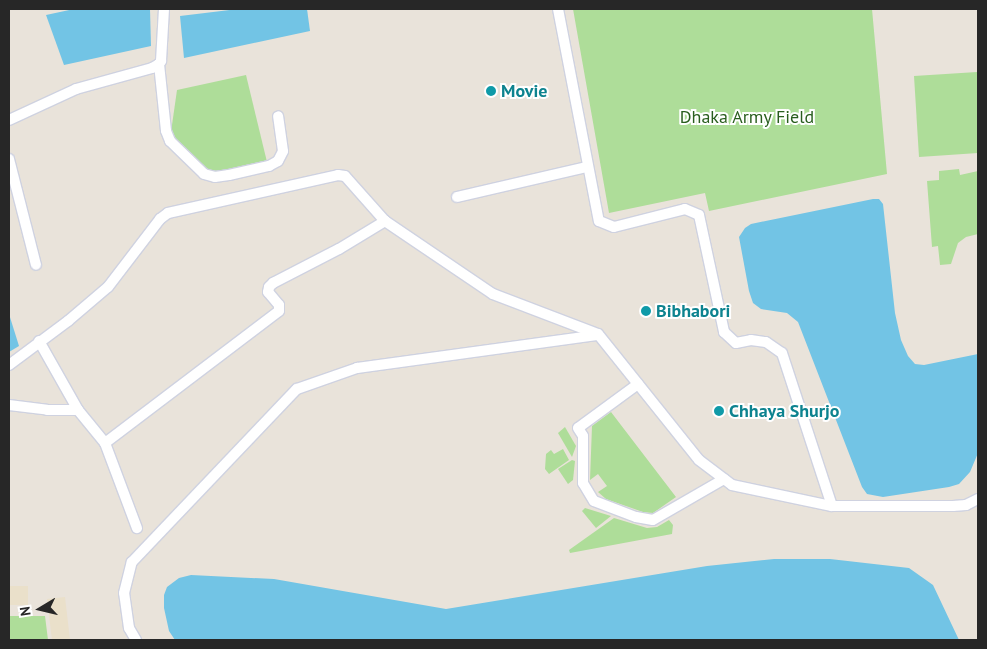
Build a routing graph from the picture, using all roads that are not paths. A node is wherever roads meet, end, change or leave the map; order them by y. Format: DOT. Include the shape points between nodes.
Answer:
graph roads {
  1 [pos="164,9"];
  2 [pos="558,9"];
  3 [pos="158,64"];
  4 [pos="278,116"];
  5 [pos="9,120"];
  6 [pos="9,159"];
  7 [pos="587,167"];
  8 [pos="457,197"];
  9 [pos="385,221"];
  10 [pos="36,264"];
  11 [pos="598,334"];
  12 [pos="39,341"];
  13 [pos="9,365"];
  14 [pos="638,384"];
  15 [pos="9,404"];
  16 [pos="78,410"];
  17 [pos="104,443"];
  18 [pos="724,479"];
  19 [pos="977,501"];
  20 [pos="832,506"];
  21 [pos="137,528"];
  22 [pos="136,640"];
  1 -- 3 [label="street" via="161,61"];
  2 -- 7 [label="street"];
  3 -- 4 [label="street" via="170,141 204,174 215,177 229,175 278,161 283,151"];
  3 -- 5 [label="street" via="76,89"];
  6 -- 10 [label="street"];
  7 -- 8 [label="street"];
  7 -- 20 [label="street" via="599,221 614,227 685,209 699,215 724,332 736,343 766,342 782,353"];
  9 -- 11 [label="street" via="493,294"];
  9 -- 12 [label="street" via="345,176 338,175 168,212 108,287"];
  9 -- 17 [label="street" via="339,249 273,282 268,292 279,305 279,311"];
  11 -- 14 [label="street"];
  11 -- 22 [label="street" via="357,368 297,390 132,562 124,593 129,628"];
  12 -- 13 [label="street"];
  12 -- 16 [label="street"];
  14 -- 18 [label="street" via="699,460"];
  14 -- 18 [label="street" via="578,428 584,436 583,482 594,501 653,520"];
  15 -- 16 [label="street" via="46,410"];
  16 -- 17 [label="street"];
  17 -- 21 [label="street"];
  18 -- 20 [label="street" via="732,484"];
  19 -- 20 [label="street" via="953,506"];
}
